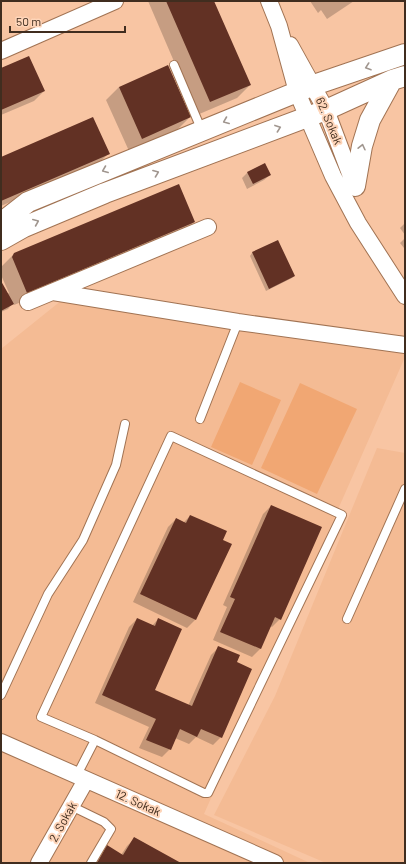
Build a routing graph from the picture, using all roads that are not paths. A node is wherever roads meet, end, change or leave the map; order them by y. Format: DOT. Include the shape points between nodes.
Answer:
graph roads {
  1 [pos="115,1"];
  2 [pos="269,1"];
  3 [pos="1,51"];
  4 [pos="405,54"];
  5 [pos="174,65"];
  6 [pos="398,78"];
  7 [pos="305,88"];
  8 [pos="326,110"];
  9 [pos="307,117"];
  10 [pos="202,131"];
  11 [pos="355,186"];
  12 [pos="1,223"];
  13 [pos="358,223"];
  14 [pos="208,227"];
  15 [pos="1,240"];
  16 [pos="53,292"];
  17 [pos="405,296"];
  18 [pos="28,302"];
  19 [pos="238,322"];
  20 [pos="405,345"];
  21 [pos="200,419"];
  22 [pos="125,424"];
  23 [pos="405,489"];
  24 [pos="347,619"];
  25 [pos="1,694"];
  26 [pos="95,740"];
  27 [pos="1,742"];
  28 [pos="82,778"];
  29 [pos="72,806"];
  30 [pos="39,863"];
  31 [pos="91,863"];
  32 [pos="275,863"];
  1 -- 3 [label="street"];
  2 -- 7 [label="street, 62. Sokak"];
  4 -- 7 [label="street, one-way"];
  5 -- 10 [label="lane"];
  6 -- 8 [label="street"];
  11 -- 6 [label="street, one-way" via="362,146 370,120"];
  7 -- 8 [label="street, 62. Sokak"];
  7 -- 9 [label="street, 62. Sokak"];
  7 -- 10 [label="street, one-way"];
  8 -- 9 [label="street"];
  8 -- 11 [label="street, 62. Sokak"];
  9 -- 13 [label="street, 62. Sokak" via="333,176"];
  15 -- 9 [label="street, one-way" via="24,227 105,193"];
  10 -- 12 [label="street, one-way" via="28,202"];
  11 -- 13 [label="street, 62. Sokak"];
  13 -- 17 [label="street, 62. Sokak"];
  14 -- 16 [label="street"];
  16 -- 18 [label="street"];
  16 -- 19 [label="street"];
  19 -- 20 [label="street"];
  19 -- 21 [label="lane"];
  22 -- 25 [label="lane" via="116,465 83,540 48,594"];
  23 -- 24 [label="lane"];
  26 -- 26 [label="lane" via="42,717 171,436 342,515 208,793"];
  26 -- 28 [label="lane"];
  27 -- 28 [label="street, 12. Sokak"];
  28 -- 29 [label="street, 2. Sokak"];
  28 -- 32 [label="street, 12. Sokak"];
  29 -- 30 [label="street, 2. Sokak"];
  29 -- 31 [label="lane" via="104,822 111,829"];
}
